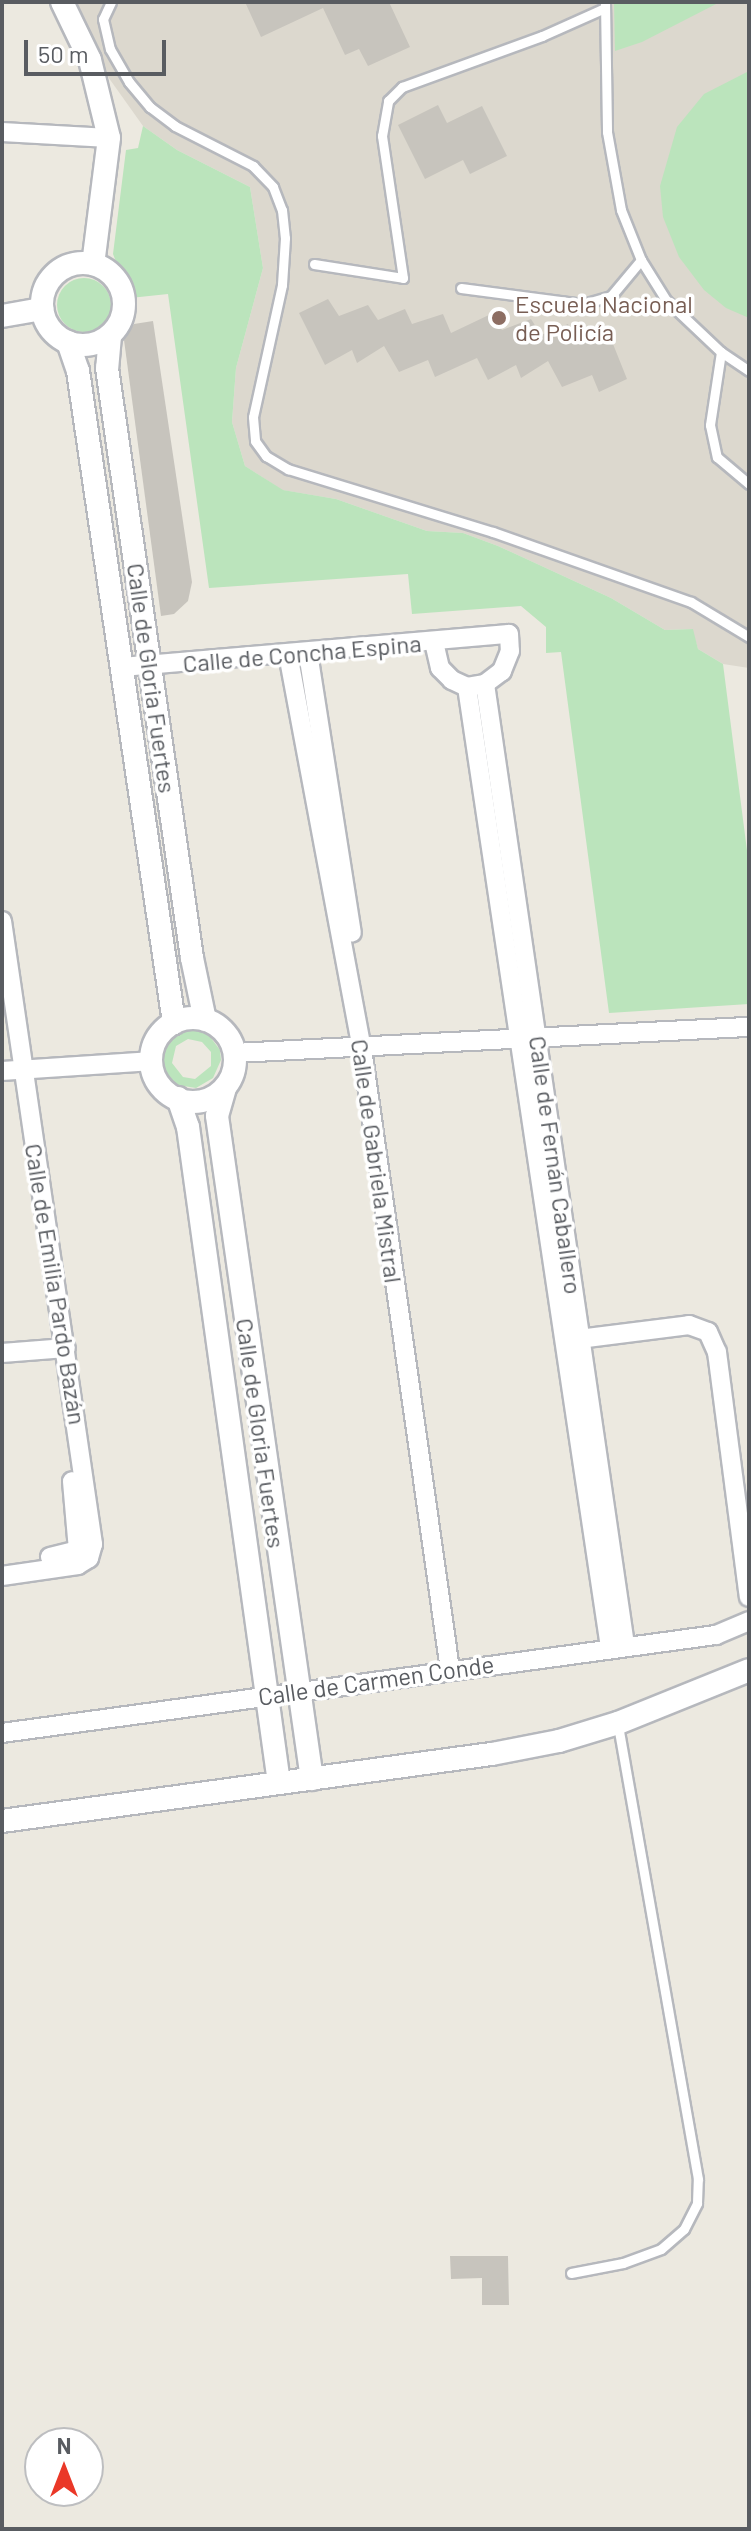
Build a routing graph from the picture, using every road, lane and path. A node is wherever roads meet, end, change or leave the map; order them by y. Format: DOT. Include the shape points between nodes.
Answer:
graph roads {
  1 [pos="62,2"];
  2 [pos="111,2"];
  3 [pos="605,5"];
  4 [pos="2,132"];
  5 [pos="109,138"];
  6 [pos="641,260"];
  7 [pos="93,264"];
  8 [pos="314,264"];
  9 [pos="461,288"];
  10 [pos="42,309"];
  11 [pos="2,316"];
  12 [pos="110,336"];
  13 [pos="68,342"];
  14 [pos="721,352"];
  15 [pos="749,371"];
  16 [pos="749,484"];
  17 [pos="749,637"];
  18 [pos="434,642"];
  19 [pos="308,653"];
  20 [pos="288,654"];
  21 [pos="151,666"];
  22 [pos="122,667"];
  23 [pos="476,686"];
  24 [pos="2,921"];
  25 [pos="2,1007"];
  26 [pos="205,1020"];
  27 [pos="174,1023"];
  28 [pos="747,1027"];
  29 [pos="528,1040"];
  30 [pos="366,1049"];
  31 [pos="235,1053"];
  32 [pos="152,1061"];
  33 [pos="12,1070"];
  34 [pos="225,1088"];
  35 [pos="178,1098"];
  36 [pos="573,1340"];
  37 [pos="60,1349"];
  38 [pos="2,1353"];
  39 [pos="2,1564"];
  40 [pos="2,1576"];
  41 [pos="749,1597"];
  42 [pos="749,1621"];
  43 [pos="618,1646"];
  44 [pos="456,1669"];
  45 [pos="749,1670"];
  46 [pos="298,1692"];
  47 [pos="267,1696"];
  48 [pos="618,1723"];
  49 [pos="2,1733"];
  50 [pos="312,1779"];
  51 [pos="279,1783"];
  52 [pos="2,1821"];
  53 [pos="571,2273"];
  1 -- 5 [label="street" via="90,60"];
  2 -- 17 [label="lane" via="103,19 110,49 129,82 175,126 253,166 273,187 282,210 282,285 253,417 255,441 266,456 288,469 493,532 691,602"];
  3 -- 6 [label="lane" via="611,165 621,210"];
  3 -- 8 [label="lane" via="518,46 402,87 388,101 382,136 403,278"];
  4 -- 5 [label="street"];
  5 -- 7 [label="street"];
  6 -- 9 [label="lane" via="611,296 583,304"];
  6 -- 14 [label="lane" via="666,300"];
  7 -- 10 [label="street" via="55,274 47,284"];
  7 -- 12 [label="street" via="105,269 121,288 123,314"];
  10 -- 11 [label="street"];
  10 -- 13 [label="street" via="50,330"];
  12 -- 13 [label="street" via="90,345"];
  12 -- 21 [label="street, Calle de Gloria Fuertes" via="107,368"];
  13 -- 22 [label="street, Calle de Gloria Fuertes" via="78,371"];
  14 -- 15 [label="lane"];
  14 -- 16 [label="lane" via="712,436 717,457"];
  18 -- 19 [label="street, Calle de Concha Espina"];
  18 -- 23 [label="street" via="440,668 452,680"];
  18 -- 23 [label="street, Calle de Concha Espina" via="509,634 510,651 502,671"];
  19 -- 20 [label="street, Calle de Concha Espina"];
  19 -- 30 [label="street, Calle de Gabriela Mistral"];
  20 -- 21 [label="street, Calle de Concha Espina"];
  20 -- 30 [label="street, Calle de Gabriela Mistral"];
  21 -- 22 [label="street, Calle de Concha Espina"];
  21 -- 26 [label="street, Calle de Gloria Fuertes"];
  22 -- 27 [label="street, Calle de Gloria Fuertes"];
  23 -- 29 [label="street, Calle de Fernán Caballero"];
  24 -- 33 [label="street, Calle de Emilia Pardo Bazán"];
  25 -- 33 [label="street, Calle de Emilia Pardo Bazán"];
  26 -- 27 [label="street"];
  26 -- 31 [label="street" via="225,1032"];
  27 -- 32 [label="street" via="157,1039"];
  28 -- 29 [label="street"];
  29 -- 30 [label="street"];
  29 -- 36 [label="street, Calle de Fernán Caballero"];
  30 -- 31 [label="street"];
  30 -- 44 [label="street, Calle de Gabriela Mistral"];
  31 -- 34 [label="street"];
  32 -- 33 [label="street"];
  32 -- 35 [label="street" via="159,1084"];
  33 -- 37 [label="street, Calle de Emilia Pardo Bazán"];
  34 -- 35 [label="street" via="208,1099"];
  34 -- 46 [label="street, Calle de Gloria Fuertes" via="217,1116"];
  35 -- 47 [label="street, Calle de Gloria Fuertes" via="188,1127"];
  36 -- 41 [label="street" via="689,1325 708,1332 717,1352"];
  36 -- 43 [label="street, Calle de Fernán Caballero"];
  37 -- 38 [label="street"];
  37 -- 39 [label="street, Calle de Emilia Pardo Bazán" via="78,1550"];
  37 -- 40 [label="street, Calle de Emilia Pardo Bazán" via="93,1544 89,1558 78,1565"];
  42 -- 43 [label="street, Calle de Carmen Conde" via="716,1635"];
  43 -- 44 [label="street, Calle de Carmen Conde"];
  44 -- 46 [label="street, Calle de Carmen Conde"];
  45 -- 48 [label="street"];
  46 -- 47 [label="street, Calle de Carmen Conde"];
  46 -- 50 [label="street, Calle de Gloria Fuertes"];
  47 -- 49 [label="street, Calle de Carmen Conde"];
  47 -- 51 [label="street, Calle de Gloria Fuertes"];
  48 -- 50 [label="street" via="492,1754"];
  48 -- 53 [label="lane" via="698,2179 697,2203 684,2229 661,2249"];
  50 -- 51 [label="street"];
  51 -- 52 [label="street"];
}
